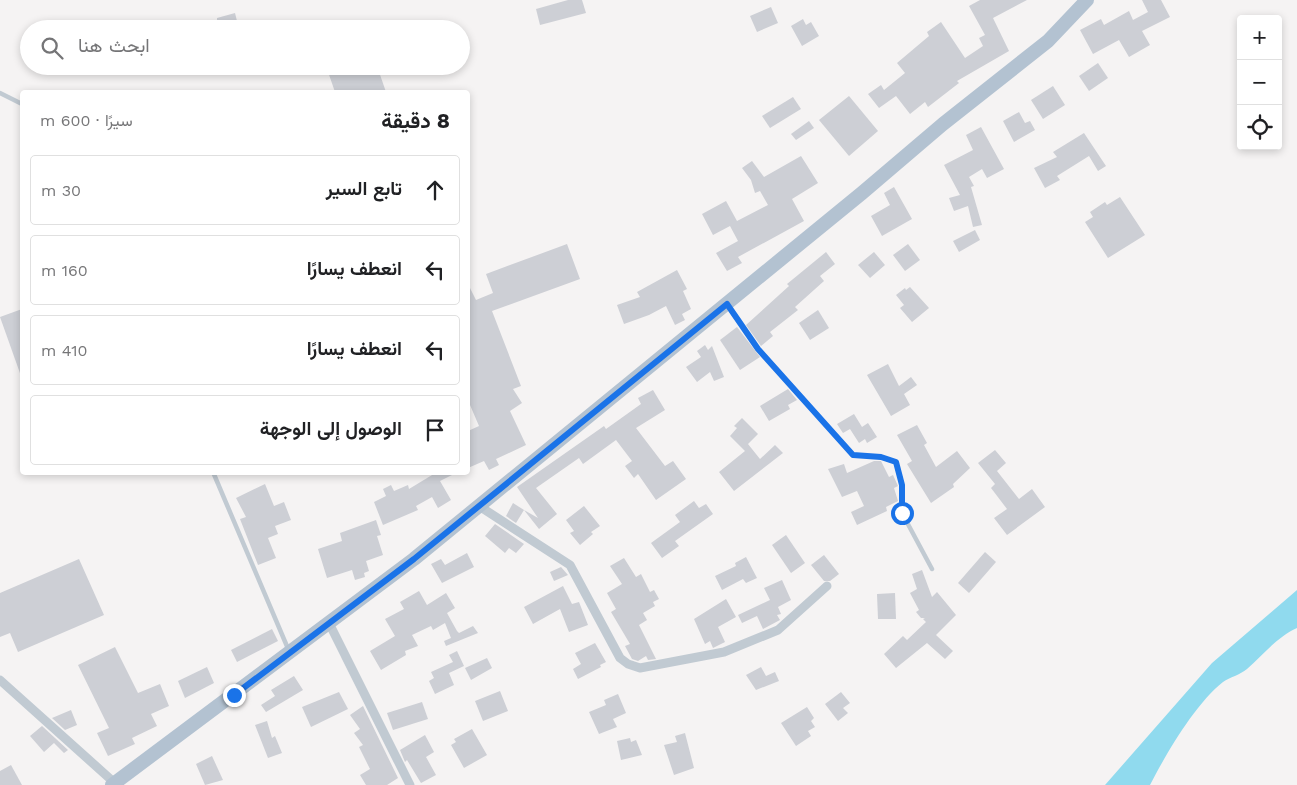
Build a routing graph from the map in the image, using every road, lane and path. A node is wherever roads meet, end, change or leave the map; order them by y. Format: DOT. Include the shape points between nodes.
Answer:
graph roads {
  1 [pos="1087,0"];
  2 [pos="0,93"];
  3 [pos="20,103"];
  4 [pos="727,304"];
  5 [pos="214,475"];
  6 [pos="478,506"];
  7 [pos="932,569"];
  8 [pos="828,586"];
  9 [pos="329,623"];
  10 [pos="290,652"];
  11 [pos="0,680"];
  12 [pos="115,784"];
  13 [pos="410,785"];
  1 -- 4 [label="main road" via="1048,40"];
  2 -- 3 [label="lane"];
  4 -- 6 [label="main road"];
  4 -- 7 [label="lane" via="758,349 853,455 881,457 896,462 902,485 902,513"];
  5 -- 10 [label="lane"];
  6 -- 8 [label="street" via="570,564 620,658 640,668 724,652 778,630"];
  6 -- 9 [label="main road"];
  9 -- 10 [label="main road"];
  9 -- 13 [label="street"];
  10 -- 12 [label="main road"];
  11 -- 12 [label="street"];
}
